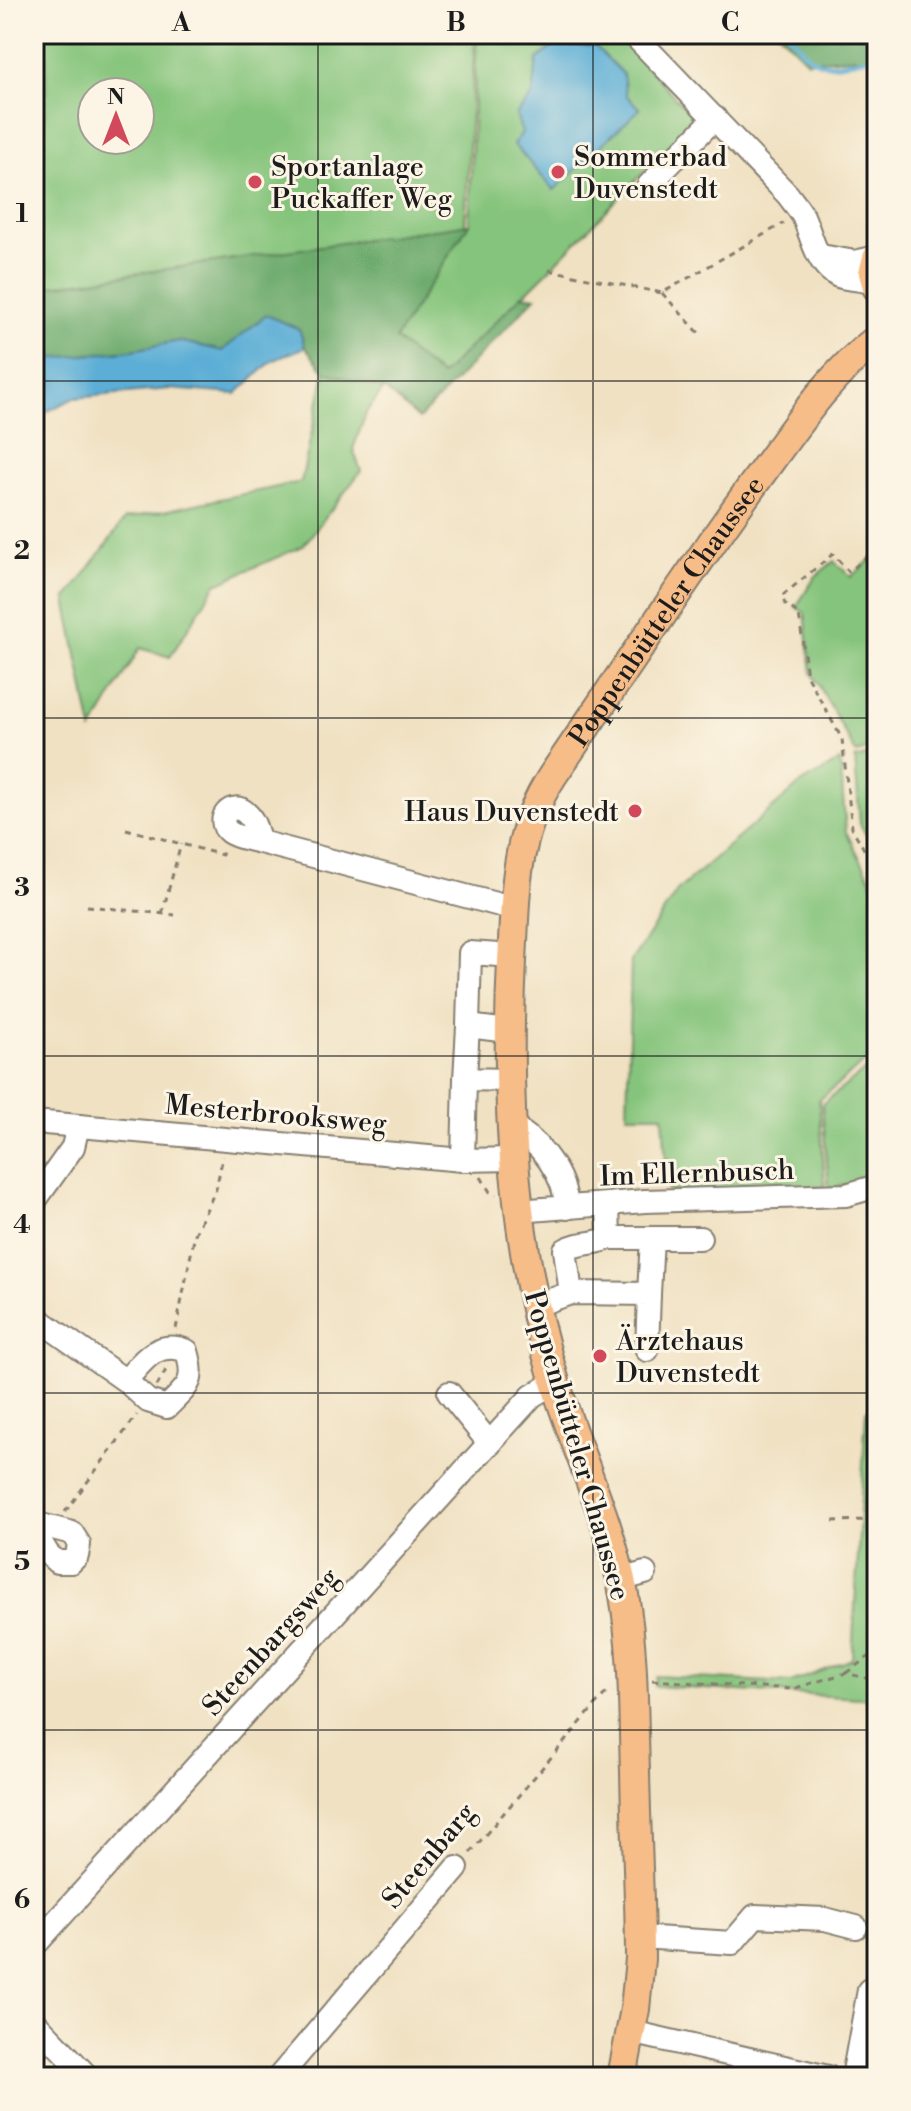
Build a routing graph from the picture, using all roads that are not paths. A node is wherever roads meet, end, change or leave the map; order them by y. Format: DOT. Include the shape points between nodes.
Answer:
graph roads {
  1 [pos="633,34"];
  2 [pos="715,118"];
  3 [pos="649,185"];
  4 [pos="821,256"];
  5 [pos="877,258"];
  6 [pos="877,286"];
  7 [pos="876,337"];
  8 [pos="228,832"];
  9 [pos="515,909"];
  10 [pos="513,956"];
  11 [pos="468,1026"];
  12 [pos="508,1031"];
  13 [pos="465,1079"];
  14 [pos="510,1080"];
  15 [pos="34,1122"];
  16 [pos="78,1126"];
  17 [pos="511,1126"];
  18 [pos="514,1159"];
  19 [pos="468,1160"];
  20 [pos="877,1186"];
  21 [pos="34,1202"];
  22 [pos="518,1204"];
  23 [pos="608,1204"];
  24 [pos="567,1208"];
  25 [pos="609,1238"];
  26 [pos="652,1238"];
  27 [pos="700,1238"];
  28 [pos="571,1293"];
  29 [pos="649,1294"];
  30 [pos="536,1305"];
  31 [pos="34,1316"];
  32 [pos="647,1350"];
  33 [pos="126,1381"];
  34 [pos="555,1382"];
  35 [pos="449,1393"];
  36 [pos="490,1444"];
  37 [pos="34,1523"];
  38 [pos="34,1531"];
  39 [pos="457,1868"];
  40 [pos="856,1927"];
  41 [pos="640,1937"];
  42 [pos="34,1946"];
  43 [pos="869,1990"];
  44 [pos="34,2021"];
  45 [pos="631,2032"];
  46 [pos="769,2070"];
  47 [pos="88,2077"];
  48 [pos="279,2077"];
  49 [pos="622,2077"];
  50 [pos="828,2077"];
  51 [pos="853,2077"];
  1 -- 2 [label="street"];
  2 -- 3 [label="street"];
  2 -- 4 [label="street" via="788,195"];
  4 -- 5 [label="street" via="855,262"];
  4 -- 6 [label="street" via="835,274"];
  5 -- 6 [label="main road"];
  7 -- 9 [label="main road, Poppenbütteler Chaussee" via="800,421 711,542 541,793 525,830"];
  8 -- 9 [label="street"];
  9 -- 10 [label="main road, Poppenbütteler Chaussee"];
  10 -- 11 [label="street" via="470,953"];
  10 -- 12 [label="main road, Poppenbütteler Chaussee"];
  11 -- 12 [label="street"];
  11 -- 13 [label="street"];
  12 -- 14 [label="main road, Poppenbütteler Chaussee"];
  13 -- 14 [label="street"];
  13 -- 19 [label="street"];
  14 -- 17 [label="main road, Poppenbütteler Chaussee"];
  15 -- 16 [label="street, Mesterbrooksweg"];
  16 -- 19 [label="street, Mesterbrooksweg"];
  16 -- 21 [label="street" via="73,1147"];
  17 -- 18 [label="main road, Poppenbütteler Chaussee"];
  17 -- 24 [label="street" via="539,1147 566,1192"];
  18 -- 19 [label="street, Mesterbrooksweg"];
  18 -- 22 [label="main road, Poppenbütteler Chaussee"];
  20 -- 23 [label="street, Im Ellernbusch" via="846,1195"];
  22 -- 24 [label="street, Im Ellernbusch"];
  22 -- 30 [label="main road, Poppenbütteler Chaussee"];
  23 -- 24 [label="street, Im Ellernbusch"];
  23 -- 25 [label="street"];
  25 -- 26 [label="street"];
  25 -- 28 [label="street" via="565,1250"];
  26 -- 27 [label="street"];
  26 -- 29 [label="street"];
  28 -- 29 [label="street"];
  28 -- 30 [label="street"];
  29 -- 32 [label="street"];
  30 -- 34 [label="main road, Poppenbütteler Chaussee"];
  31 -- 33 [label="street"];
  34 -- 36 [label="street, Steenbargsweg" via="532,1396"];
  34 -- 41 [label="main road, Poppenbütteler Chaussee" via="596,1497 633,1576 630,1650 641,1684"];
  35 -- 36 [label="street"];
  36 -- 42 [label="street, Steenbargsweg"];
  37 -- 38 [label="street" via="72,1533 79,1544 77,1556 71,1562 57,1562"];
  39 -- 48 [label="street, Steenbarg"];
  40 -- 41 [label="street" via="825,1919 755,1916 732,1943"];
  41 -- 45 [label="main road, Poppenbütteler Chaussee"];
  43 -- 51 [label="street"];
  44 -- 47 [label="street"];
  45 -- 46 [label="street"];
  45 -- 49 [label="main road, Poppenbütteler Chaussee"];
  46 -- 50 [label="street"];
}
